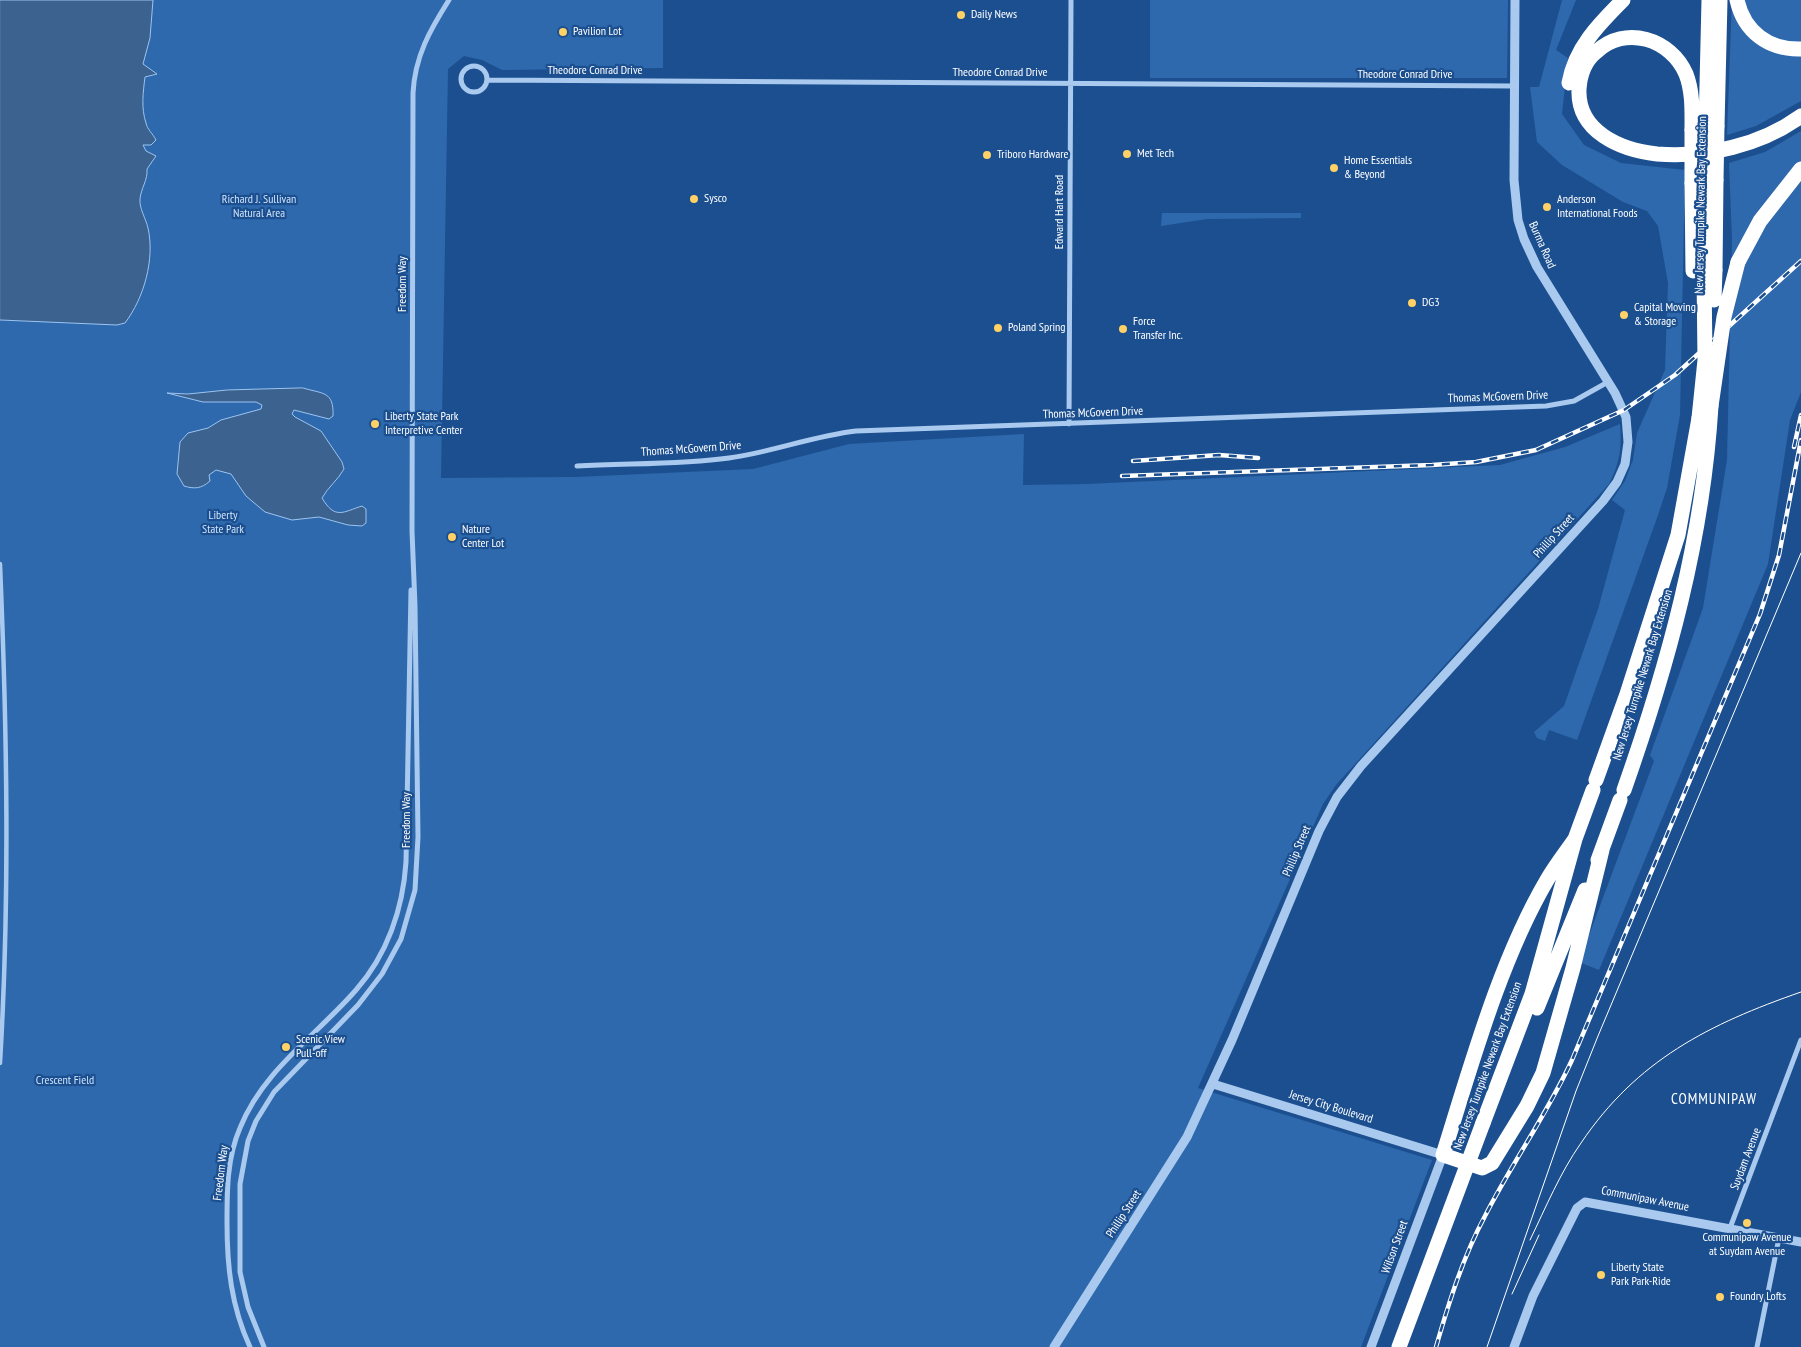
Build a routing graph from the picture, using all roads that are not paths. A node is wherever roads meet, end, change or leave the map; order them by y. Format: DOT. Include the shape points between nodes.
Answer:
graph roads {
  1 [pos="449,0"];
  2 [pos="1071,0"];
  3 [pos="1515,0"];
  4 [pos="1623,0"];
  5 [pos="1709,0"];
  6 [pos="1720,0"];
  7 [pos="1737,0"];
  8 [pos="1801,49"];
  9 [pos="487,80"];
  10 [pos="1071,83"];
  11 [pos="1514,86"];
  12 [pos="1801,116"];
  13 [pos="1801,127"];
  14 [pos="1705,128"];
  15 [pos="1801,169"];
  16 [pos="1704,182"];
  17 [pos="1704,272"];
  18 [pos="1608,382"];
  19 [pos="1710,406"];
  20 [pos="1626,417"];
  21 [pos="1069,424"];
  22 [pos="576,466"];
  23 [pos="0,564"];
  24 [pos="412,577"];
  25 [pos="1575,839"];
  26 [pos="1602,850"];
  27 [pos="320,1027"];
  28 [pos="328,1036"];
  29 [pos="1801,1040"];
  30 [pos="0,1062"];
  31 [pos="1213,1084"];
  32 [pos="1488,1124"];
  33 [pos="1443,1155"];
  34 [pos="1730,1228"];
  35 [pos="1778,1238"];
  36 [pos="1801,1242"];
  37 [pos="250,1347"];
  38 [pos="264,1347"];
  39 [pos="1054,1347"];
  40 [pos="1371,1347"];
  41 [pos="1399,1347"];
  42 [pos="1410,1347"];
  43 [pos="1514,1347"];
  44 [pos="1757,1347"];
  1 -- 24 [label="street, Freedom Way" via="424,42 414,82"];
  2 -- 10 [label="street, Edward Hart Road"];
  3 -- 11 [label="street, Burma Road"];
  4 -- 13 [label="highway" via="1584,43 1569,82 1573,116 1593,142 1630,159 1686,163 1746,152"];
  5 -- 14 [label="highway, New Jersey Turnpike Newark Bay Extension"];
  6 -- 14 [label="highway, New Jersey Turnpike Newark Bay Extension"];
  7 -- 8 [label="highway" via="1744,19 1760,38 1775,46"];
  9 -- 9 [label="street, Theodore Conrad Drive" via="482,68 473,66 465,69 460,80 464,88 472,92 480,91"];
  9 -- 10 [label="street, Theodore Conrad Drive"];
  10 -- 11 [label="street, Theodore Conrad Drive"];
  10 -- 21 [label="street, Edward Hart Road"];
  11 -- 18 [label="street, Burma Road" via="1515,201 1520,229 1540,272"];
  12 -- 14 [label="highway" via="1760,138 1718,150 1674,154 1633,150 1600,134 1582,111 1579,83 1583,69 1602,46 1623,38 1644,38 1663,46 1679,62"];
  14 -- 16 [label="highway, New Jersey Turnpike Newark Bay Extension, bridge"];
  14 -- 16 [label="highway, bridge"];
  15 -- 19 [label="highway, bridge" via="1760,221 1738,262 1724,317"];
  16 -- 17 [label="highway, New Jersey Turnpike Newark Bay Extension"];
  16 -- 17 [label="highway"];
  17 -- 19 [label="highway, New Jersey Turnpike Newark Bay Extension, bridge"];
  17 -- 25 [label="highway, New Jersey Turnpike Newark Bay Extension, bridge" via="1704,360 1684,505 1673,551 1630,687"];
  18 -- 20 [label="street, Burma Road"];
  18 -- 21 [label="street, Thomas McGovern Drive" via="1574,401 1546,406"];
  19 -- 26 [label="highway, New Jersey Turnpike Newark Bay Extension" via="1702,499 1685,586 1654,702"];
  20 -- 31 [label="street, Phillip Street" via="1626,459 1622,474 1611,492 1361,766 1337,797 1318,832"];
  21 -- 22 [label="street, Thomas McGovern Drive" via="856,431 726,458"];
  23 -- 30 [label="street" via="6,811"];
  24 -- 27 [label="street, Freedom Way" via="406,862 402,896 392,932 375,964 356,990"];
  24 -- 28 [label="street, Freedom Way" via="418,852 412,903 400,939 382,974"];
  25 -- 32 [label="highway, New Jersey Turnpike Newark Bay Extension" via="1534,986"];
  25 -- 33 [label="highway" via="1548,879 1520,935 1488,1015"];
  26 -- 32 [label="highway, New Jersey Turnpike Newark Bay Extension"];
  26 -- 33 [label="highway" via="1549,1054 1531,1099 1500,1154 1489,1166 1476,1166"];
  27 -- 28 [label="street"];
  27 -- 37 [label="street, Freedom Way" via="259,1093 240,1128 230,1160 228,1272 235,1309"];
  28 -- 38 [label="street, Freedom Way" via="267,1101 244,1157 240,1190 240,1272 248,1307"];
  29 -- 34 [label="street, Suydam Avenue"];
  31 -- 33 [label="street, Jersey City Boulevard"];
  31 -- 39 [label="street, Phillip Street" via="1177,1154"];
  32 -- 41 [label="highway, New Jersey Turnpike Newark Bay Extension, bridge"];
  32 -- 42 [label="highway, New Jersey Turnpike Newark Bay Extension"];
  33 -- 40 [label="street, Wilson Street"];
  34 -- 35 [label="street, Communipaw Avenue"];
  34 -- 43 [label="street, Communipaw Avenue" via="1594,1202 1582,1203 1540,1281"];
  35 -- 36 [label="street, Communipaw Avenue"];
  35 -- 44 [label="street"];
}
